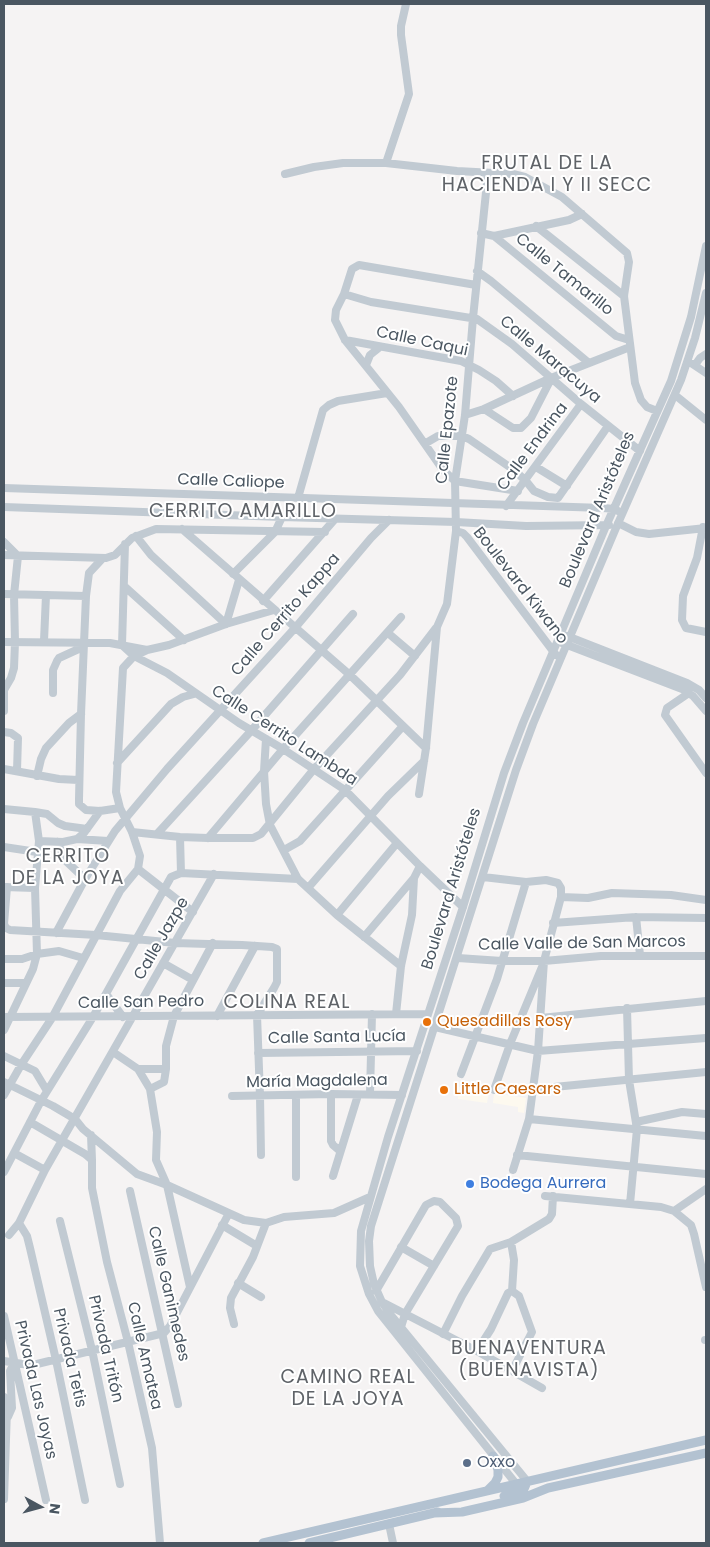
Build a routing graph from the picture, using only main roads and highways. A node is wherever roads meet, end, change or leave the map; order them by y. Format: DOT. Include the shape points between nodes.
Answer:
graph roads {
  1 [pos="706,1440"];
  2 [pos="695,1446"];
  3 [pos="706,1449"];
  4 [pos="706,1453"];
  5 [pos="493,1456"];
  6 [pos="659,1464"];
  7 [pos="522,1485"];
  8 [pos="548,1488"];
  9 [pos="488,1490"];
  10 [pos="434,1513"];
  11 [pos="315,1531"];
  12 [pos="263,1543"];
  13 [pos="302,1543"];
  14 [pos="309,1543"];
  1 -- 2 [label="main road"];
  2 -- 3 [label="main road"];
  2 -- 6 [label="main road"];
  2 -- 7 [label="main road"];
  4 -- 6 [label="main road"];
  5 -- 9 [label="main road" via="498,1477"];
  6 -- 8 [label="main road"];
  7 -- 8 [label="main road" via="531,1490"];
  7 -- 9 [label="main road"];
  7 -- 10 [label="main road" via="514,1493"];
  8 -- 10 [label="main road" via="523,1498 462,1512"];
  9 -- 11 [label="main road"];
  10 -- 14 [label="main road"];
  11 -- 12 [label="main road"];
  11 -- 13 [label="main road" via="318,1536"];
}
